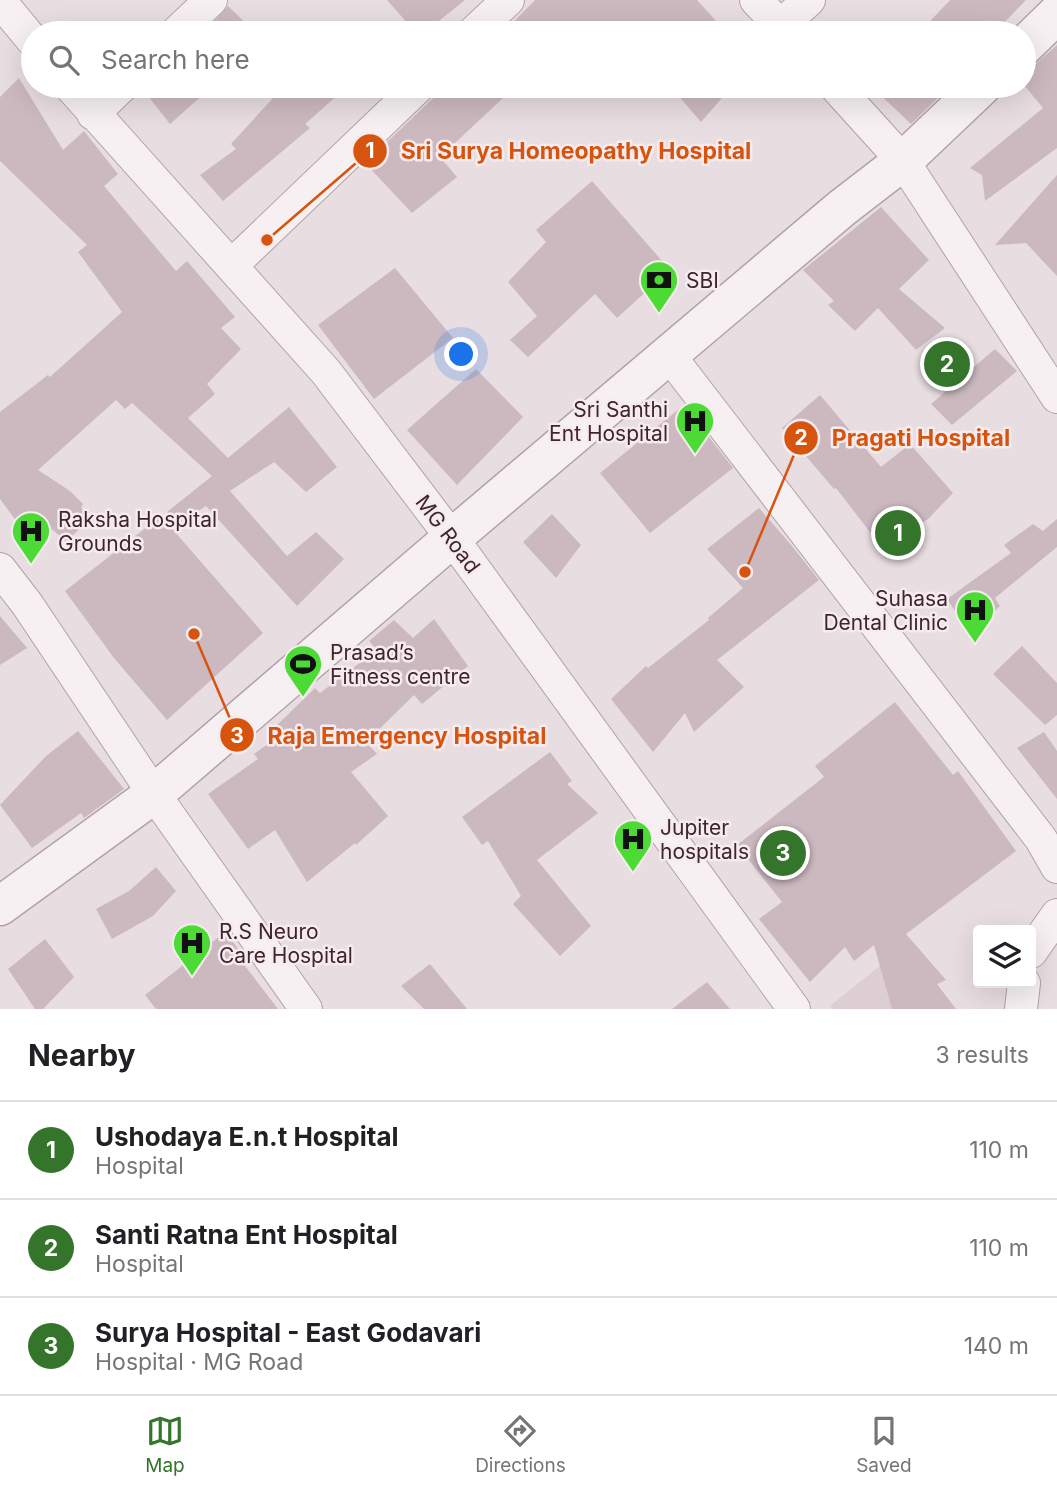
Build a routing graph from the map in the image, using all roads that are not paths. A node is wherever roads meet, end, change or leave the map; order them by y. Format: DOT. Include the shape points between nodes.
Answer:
graph roads {
  1 [pos="211,0"];
  2 [pos="508,0"];
  3 [pos="756,0"];
  4 [pos="809,0"];
  5 [pos="0,1"];
  6 [pos="1057,14"];
  7 [pos="189,21"];
  8 [pos="486,21"];
  9 [pos="776,21"];
  10 [pos="792,21"];
  11 [pos="21,26"];
  12 [pos="1036,34"];
  13 [pos="80,98"];
  14 [pos="110,98"];
  15 [pos="406,98"];
  16 [pos="846,98"];
  17 [pos="969,98"];
  18 [pos="93,114"];
  19 [pos="903,161"];
  20 [pos="232,265"];
  21 [pos="669,355"];
  22 [pos="1057,397"];
  23 [pos="452,538"];
  24 [pos="0,569"];
  25 [pos="154,794"];
  26 [pos="1049,833"];
  27 [pos="1057,867"];
  28 [pos="0,906"];
  29 [pos="1057,915"];
  30 [pos="1036,945"];
  31 [pos="1023,988"];
  32 [pos="306,1009"];
  33 [pos="794,1009"];
  34 [pos="1021,1009"];
  1 -- 7 [label="street"];
  2 -- 8 [label="street"];
  3 -- 9 [label="street"];
  4 -- 10 [label="street"];
  5 -- 11 [label="street"];
  6 -- 12 [label="street"];
  13 -- 18 [label="street, MG Road"];
  14 -- 18 [label="street"];
  15 -- 20 [label="street"];
  16 -- 19 [label="street"];
  17 -- 19 [label="street"];
  18 -- 20 [label="street, MG Road"];
  19 -- 21 [label="street"];
  19 -- 22 [label="street"];
  20 -- 23 [label="street, MG Road" via="326,372"];
  21 -- 23 [label="street"];
  21 -- 26 [label="street"];
  23 -- 25 [label="street"];
  23 -- 33 [label="street, MG Road"];
  24 -- 25 [label="street"];
  25 -- 28 [label="street"];
  25 -- 32 [label="street"];
  26 -- 27 [label="street"];
  29 -- 30 [label="street"];
  31 -- 34 [label="street"];
}
